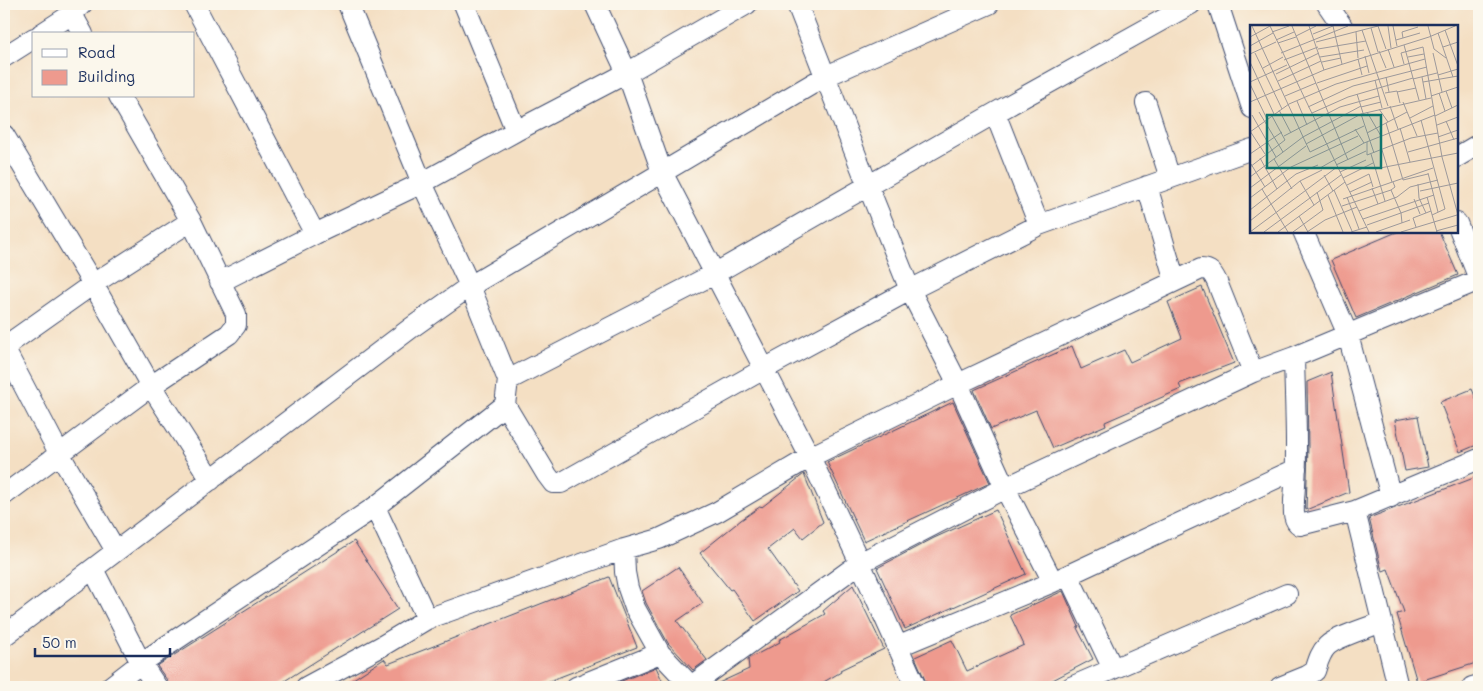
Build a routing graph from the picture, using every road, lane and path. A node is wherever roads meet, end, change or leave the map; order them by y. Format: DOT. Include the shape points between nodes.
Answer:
graph roads {
  1 [pos="194,4"];
  2 [pos="348,4"];
  3 [pos="464,4"];
  4 [pos="595,4"];
  5 [pos="747,4"];
  6 [pos="797,4"];
  7 [pos="989,4"];
  8 [pos="1191,4"];
  9 [pos="1218,4"];
  10 [pos="1327,4"];
  11 [pos="77,9"];
  12 [pos="1341,25"];
  13 [pos="44,32"];
  14 [pos="83,32"];
  15 [pos="32,39"];
  16 [pos="4,57"];
  17 [pos="627,73"];
  18 [pos="824,77"];
  19 [pos="120,98"];
  20 [pos="1250,102"];
  21 [pos="1146,103"];
  22 [pos="996,113"];
  23 [pos="516,131"];
  24 [pos="4,135"];
  25 [pos="1479,144"];
  26 [pos="1250,150"];
  27 [pos="1458,156"];
  28 [pos="662,172"];
  29 [pos="1170,178"];
  30 [pos="422,183"];
  31 [pos="868,186"];
  32 [pos="1148,186"];
  33 [pos="191,222"];
  34 [pos="1039,225"];
  35 [pos="1458,226"];
  36 [pos="1303,232"];
  37 [pos="315,234"];
  38 [pos="714,274"];
  39 [pos="1479,280"];
  40 [pos="1175,281"];
  41 [pos="220,282"];
  42 [pos="93,284"];
  43 [pos="470,286"];
  44 [pos="910,290"];
  45 [pos="1348,335"];
  46 [pos="4,347"];
  47 [pos="1294,357"];
  48 [pos="764,369"];
  49 [pos="1253,372"];
  50 [pos="508,380"];
  51 [pos="958,384"];
  52 [pos="151,386"];
  53 [pos="505,405"];
  54 [pos="59,454"];
  55 [pos="810,457"];
  56 [pos="1479,459"];
  57 [pos="1296,469"];
  58 [pos="211,480"];
  59 [pos="1005,488"];
  60 [pos="4,495"];
  61 [pos="1391,497"];
  62 [pos="375,507"];
  63 [pos="1355,512"];
  64 [pos="624,549"];
  65 [pos="116,551"];
  66 [pos="860,563"];
  67 [pos="92,569"];
  68 [pos="1060,579"];
  69 [pos="1286,594"];
  70 [pos="427,619"];
  71 [pos="1381,622"];
  72 [pos="4,636"];
  73 [pos="897,647"];
  74 [pos="660,653"];
  75 [pos="140,663"];
  76 [pos="1106,677"];
  77 [pos="908,684"];
  78 [pos="1479,685"];
  79 [pos="110,687"];
  80 [pos="157,687"];
  81 [pos="306,687"];
  82 [pos="576,687"];
  83 [pos="692,687"];
  84 [pos="1071,687"];
  85 [pos="1280,687"];
  86 [pos="1398,687"];
  87 [pos="1472,687"];
  1 -- 37 [label="street"];
  2 -- 30 [label="street"];
  3 -- 23 [label="street"];
  4 -- 17 [label="street"];
  5 -- 17 [label="street"];
  6 -- 18 [label="street"];
  7 -- 18 [label="street"];
  8 -- 22 [label="street"];
  9 -- 20 [label="street"];
  10 -- 12 [label="street"];
  11 -- 13 [label="street"];
  11 -- 14 [label="street"];
  15 -- 16 [label="street"];
  17 -- 23 [label="street"];
  17 -- 28 [label="street"];
  18 -- 28 [label="street"];
  18 -- 31 [label="street"];
  19 -- 33 [label="street"];
  21 -- 29 [label="street"];
  22 -- 31 [label="street"];
  22 -- 34 [label="street"];
  23 -- 30 [label="street"];
  24 -- 42 [label="street"];
  25 -- 27 [label="street"];
  26 -- 29 [label="street"];
  28 -- 38 [label="street"];
  28 -- 43 [label="street"];
  29 -- 32 [label="street"];
  30 -- 37 [label="street"];
  30 -- 43 [label="street"];
  31 -- 38 [label="street"];
  31 -- 44 [label="street"];
  32 -- 34 [label="street"];
  32 -- 40 [label="street"];
  33 -- 41 [label="street"];
  33 -- 42 [label="street"];
  34 -- 44 [label="street"];
  35 -- 39 [label="street"];
  36 -- 45 [label="street"];
  37 -- 41 [label="street"];
  38 -- 48 [label="street"];
  38 -- 50 [label="street"];
  39 -- 45 [label="street"];
  40 -- 49 [label="street" via="1201,269 1212,272"];
  40 -- 51 [label="street"];
  41 -- 52 [label="street" via="236,314 236,325 229,334"];
  42 -- 46 [label="street"];
  42 -- 52 [label="street"];
  43 -- 50 [label="street"];
  43 -- 58 [label="street"];
  44 -- 48 [label="street"];
  44 -- 51 [label="street"];
  45 -- 47 [label="street"];
  45 -- 61 [label="street"];
  46 -- 54 [label="street"];
  47 -- 49 [label="street"];
  47 -- 57 [label="street"];
  48 -- 53 [label="street" via="561,483 553,483 547,475"];
  48 -- 55 [label="street"];
  49 -- 59 [label="street"];
  50 -- 53 [label="street"];
  51 -- 55 [label="street"];
  51 -- 59 [label="street"];
  52 -- 54 [label="street"];
  52 -- 58 [label="street"];
  53 -- 62 [label="street"];
  54 -- 60 [label="street"];
  54 -- 65 [label="street"];
  55 -- 64 [label="street" via="717,512 659,540"];
  55 -- 66 [label="street"];
  56 -- 61 [label="street"];
  57 -- 63 [label="street" via="1294,517 1300,525"];
  57 -- 68 [label="street"];
  58 -- 65 [label="street"];
  59 -- 66 [label="street"];
  59 -- 68 [label="street"];
  61 -- 63 [label="street"];
  62 -- 70 [label="street"];
  62 -- 75 [label="street"];
  63 -- 71 [label="street"];
  64 -- 70 [label="street"];
  64 -- 74 [label="street" via="628,588 635,608"];
  65 -- 67 [label="street"];
  66 -- 73 [label="street"];
  66 -- 83 [label="street"];
  67 -- 72 [label="street"];
  67 -- 75 [label="street"];
  68 -- 73 [label="street"];
  68 -- 76 [label="street"];
  69 -- 76 [label="street"];
  70 -- 81 [label="street"];
  71 -- 85 [label="street" via="1328,645 1315,671"];
  71 -- 86 [label="street"];
  73 -- 77 [label="street"];
  74 -- 82 [label="street"];
  74 -- 83 [label="street"];
  75 -- 79 [label="street"];
  75 -- 80 [label="street"];
  76 -- 84 [label="street"];
  78 -- 87 [label="street"];
}
